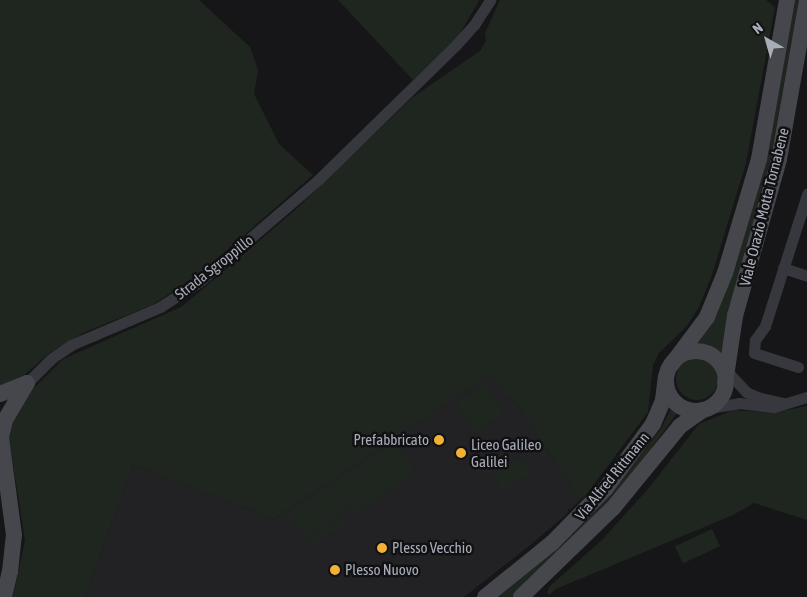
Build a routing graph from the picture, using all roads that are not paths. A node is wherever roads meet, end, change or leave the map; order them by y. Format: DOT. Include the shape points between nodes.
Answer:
graph roads {
  1 [pos="490,0"];
  2 [pos="775,0"];
  3 [pos="787,0"];
  4 [pos="807,0"];
  5 [pos="783,24"];
  6 [pos="807,194"];
  7 [pos="784,268"];
  8 [pos="807,276"];
  9 [pos="798,367"];
  10 [pos="669,370"];
  11 [pos="724,373"];
  12 [pos="27,383"];
  13 [pos="0,394"];
  14 [pos="807,396"];
  15 [pos="785,403"];
  16 [pos="706,409"];
  17 [pos="4,597"];
  18 [pos="485,597"];
  19 [pos="521,597"];
  1 -- 12 [label="street, Strada Sgroppillo" via="456,46 319,180 199,282 160,307 71,345 52,358"];
  2 -- 5 [label="street" via="781,9"];
  3 -- 5 [label="main road, Viale Orazio Motta Tornabene"];
  4 -- 11 [label="main road, Viale Orazio Motta Tornabene" via="780,159 735,316"];
  5 -- 10 [label="main road, Viale Orazio Motta Tornabene" via="759,159 725,273 707,317"];
  6 -- 7 [label="street"];
  7 -- 8 [label="street"];
  7 -- 9 [label="street" via="765,326 755,340 754,353"];
  10 -- 11 [label="main road" via="678,358 692,352 708,354"];
  10 -- 16 [label="main road" via="666,385 673,400 686,410"];
  10 -- 18 [label="main road, Via Alfred Rittmann" via="663,400 653,424 606,488 552,543"];
  11 -- 15 [label="street" via="746,392"];
  11 -- 16 [label="main road" via="720,398"];
  12 -- 13 [label="main road"];
  12 -- 17 [label="main road, Strada Sgroppillo" via="5,420 1,438 14,535"];
  14 -- 15 [label="street"];
  15 -- 16 [label="street" via="774,407 739,403"];
  16 -- 19 [label="main road, Via Alfred Rittmann" via="680,426 613,508"];
}
